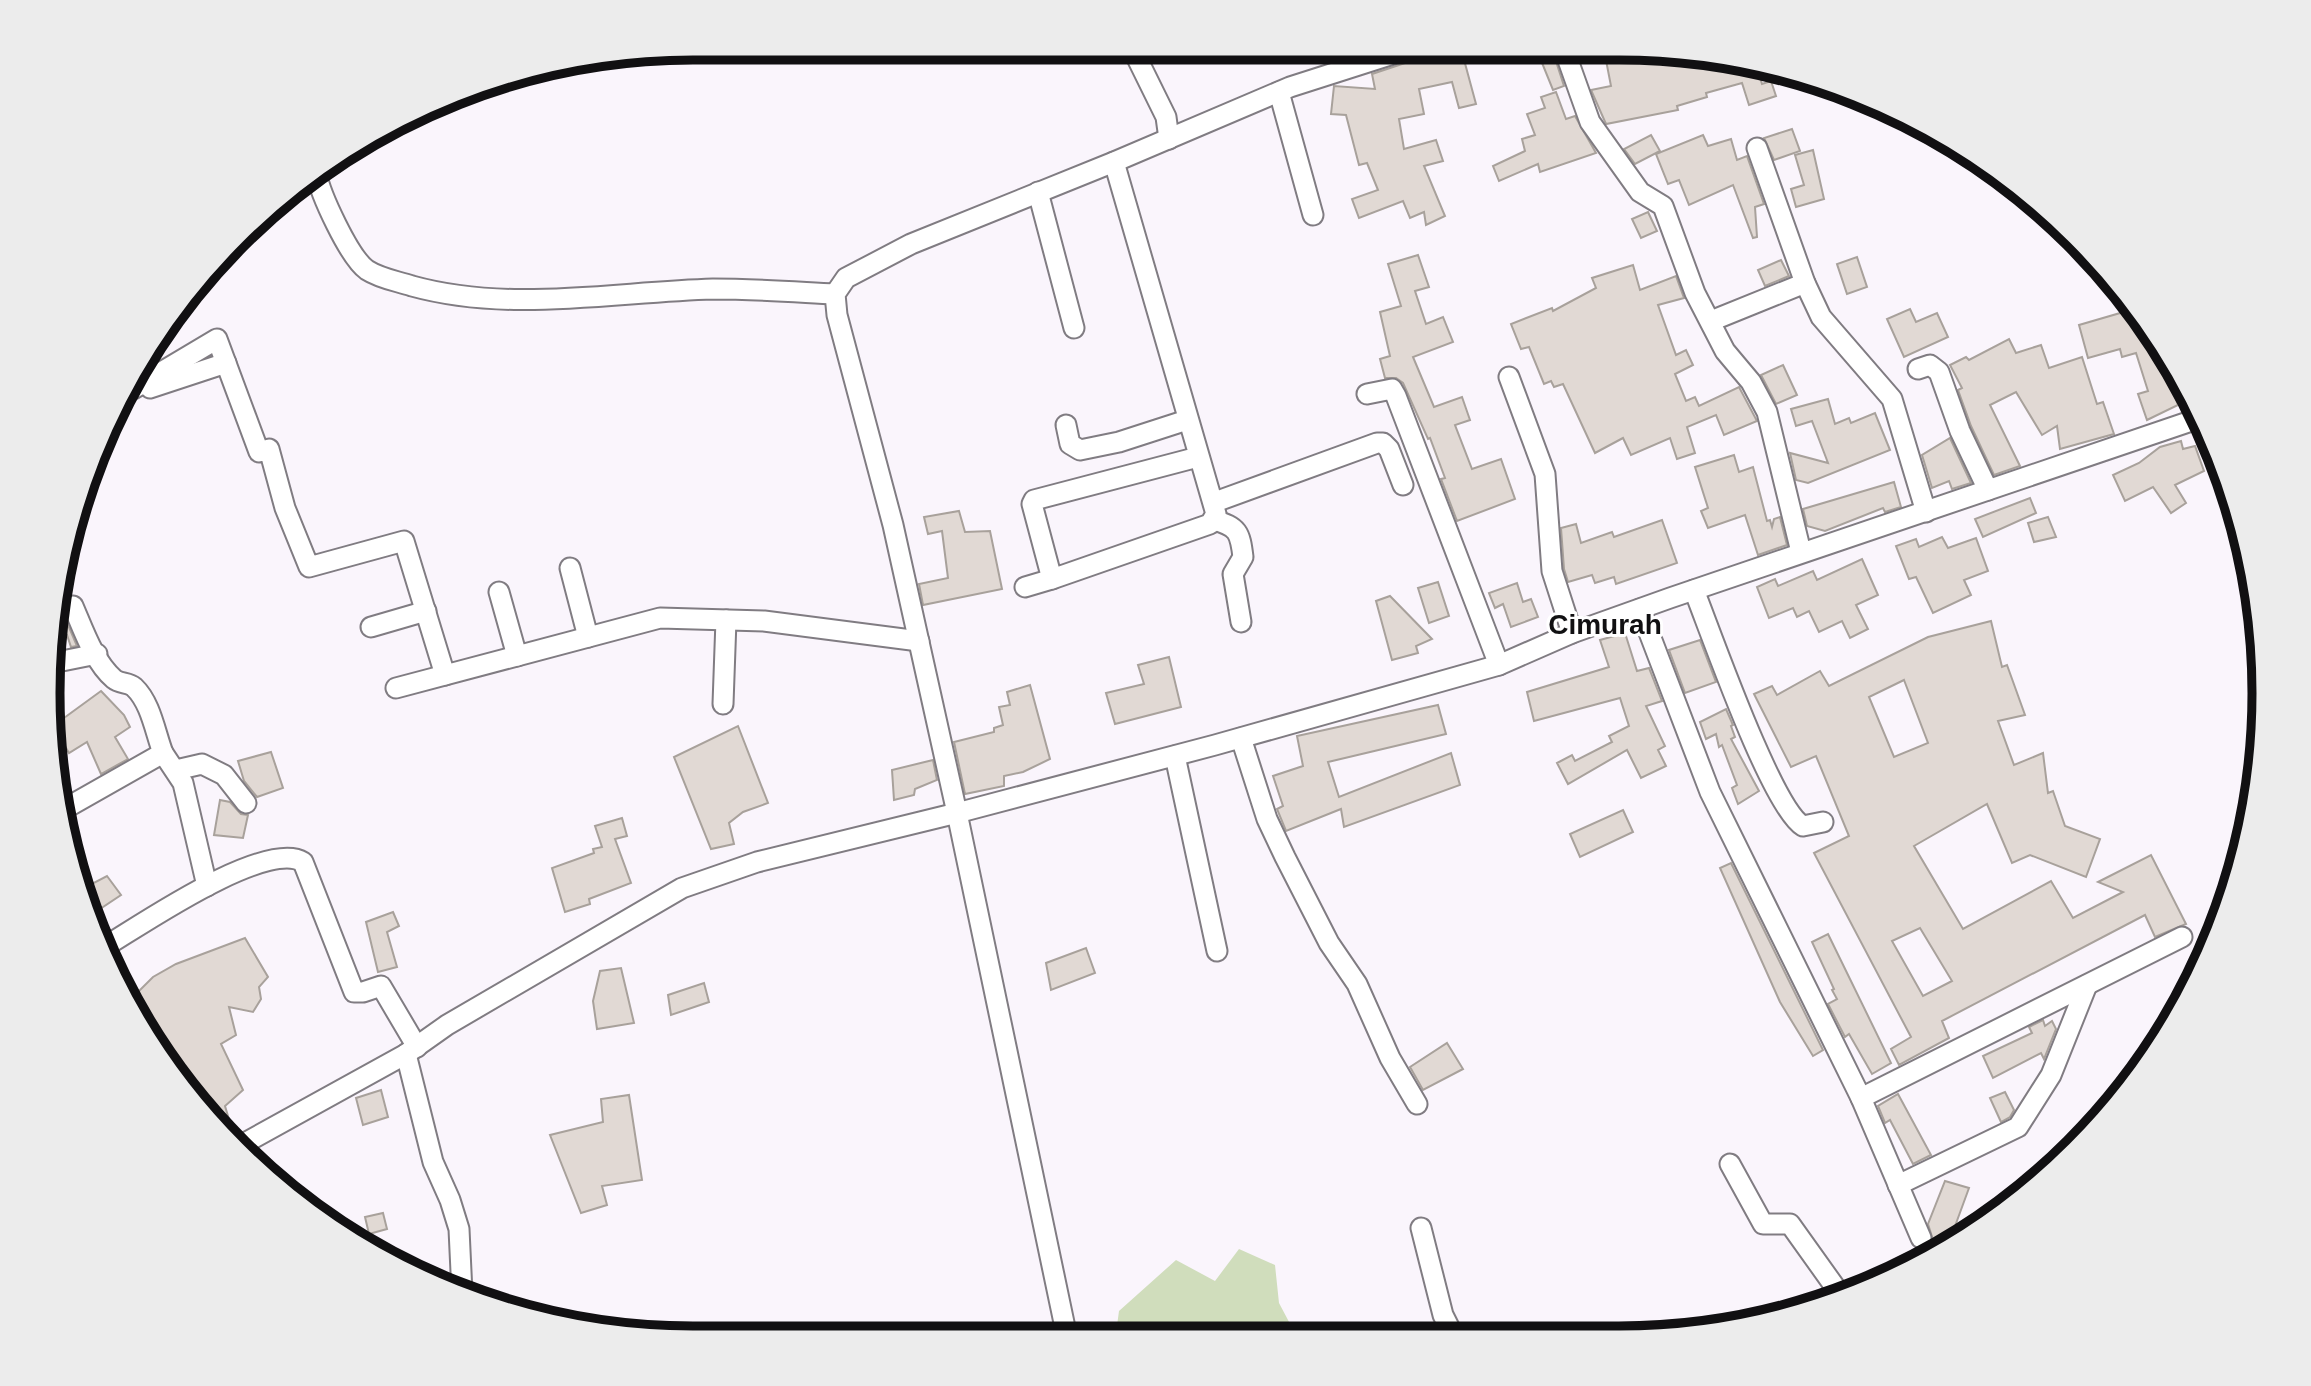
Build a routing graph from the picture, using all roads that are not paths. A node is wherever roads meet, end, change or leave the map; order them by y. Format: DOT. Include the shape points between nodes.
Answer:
graph roads {
  1 [pos="1138,60"];
  2 [pos="1376,60"];
  3 [pos="1568,60"];
  4 [pos="1279,92"];
  5 [pos="1169,139"];
  6 [pos="1757,148"];
  7 [pos="1114,162"];
  8 [pos="320,181"];
  9 [pos="1038,192"];
  10 [pos="1313,215"];
  11 [pos="1805,283"];
  12 [pos="835,294"];
  13 [pos="1711,321"];
  14 [pos="1074,328"];
  15 [pos="226,363"];
  16 [pos="1918,369"];
  17 [pos="1509,377"];
  18 [pos="139,385"];
  19 [pos="135,394"];
  20 [pos="1367,394"];
  21 [pos="1187,420"];
  22 [pos="2190,421"];
  23 [pos="1066,425"];
  24 [pos="1198,457"];
  25 [pos="1403,485"];
  26 [pos="1988,490"];
  27 [pos="1215,511"];
  28 [pos="1926,512"];
  29 [pos="1801,552"];
  30 [pos="570,568"];
  31 [pos="1052,579"];
  32 [pos="1025,587"];
  33 [pos="1694,590"];
  34 [pos="499,592"];
  35 [pos="73,606"];
  36 [pos="1640,609"];
  37 [pos="426,611"];
  38 [pos="726,620"];
  39 [pos="1241,622"];
  40 [pos="371,627"];
  41 [pos="1572,633"];
  42 [pos="589,637"];
  43 [pos="919,641"];
  44 [pos="97,654"];
  45 [pos="517,656"];
  46 [pos="61,661"];
  47 [pos="1499,665"];
  48 [pos="446,674"];
  49 [pos="396,688"];
  50 [pos="723,704"];
  51 [pos="1241,738"];
  52 [pos="163,753"];
  53 [pos="1175,756"];
  54 [pos="176,771"];
  55 [pos="246,803"];
  56 [pos="70,806"];
  57 [pos="957,813"];
  58 [pos="1823,822"];
  59 [pos="206,886"];
  60 [pos="2182,937"];
  61 [pos="111,942"];
  62 [pos="1217,951"];
  63 [pos="2087,985"];
  64 [pos="411,1050"];
  65 [pos="1861,1098"];
  66 [pos="1417,1104"];
  67 [pos="246,1142"];
  68 [pos="1730,1164"];
  69 [pos="1898,1185"];
  70 [pos="1420,1228"];
  71 [pos="1921,1238"];
  72 [pos="461,1282"];
  73 [pos="1835,1288"];
  74 [pos="1065,1326"];
  75 [pos="1448,1326"];
  1 -- 5 [label="street" via="1166,117"];
  2 -- 4 [label="street"];
  3 -- 13 [label="street" via="1590,122 1640,192 1663,206 1695,293"];
  4 -- 5 [label="street"];
  4 -- 10 [label="street"];
  5 -- 7 [label="street"];
  6 -- 11 [label="street"];
  7 -- 9 [label="street"];
  7 -- 21 [label="street"];
  8 -- 12 [label="street" via="354,255 365,268 451,297 539,300 714,289"];
  9 -- 12 [label="street" via="854,272"];
  9 -- 14 [label="street"];
  11 -- 13 [label="street"];
  11 -- 28 [label="street" via="1821,317 1892,399"];
  12 -- 43 [label="street"];
  13 -- 29 [label="street" via="1725,351 1751,382 1767,412"];
  15 -- 18 [label="street" via="217,339"];
  15 -- 19 [label="street"];
  15 -- 37 [label="street" via="259,452 269,449 285,508 309,567 404,541"];
  16 -- 26 [label="street" via="1930,365 1939,372"];
  17 -- 41 [label="street" via="1545,474 1552,571"];
  20 -- 47 [label="street" via="1387,388 1396,396"];
  21 -- 23 [label="street" via="1080,450 1070,444"];
  21 -- 24 [label="street"];
  22 -- 26 [label="street"];
  24 -- 27 [label="street"];
  24 -- 31 [label="street" via="1034,500"];
  25 -- 27 [label="street" via="1388,449 1377,443"];
  26 -- 28 [label="street"];
  27 -- 31 [label="street" via="1210,524"];
  27 -- 39 [label="street" via="1237,530 1243,556 1233,575"];
  28 -- 29 [label="street"];
  29 -- 33 [label="street"];
  30 -- 42 [label="street"];
  31 -- 32 [label="street"];
  33 -- 36 [label="street"];
  33 -- 58 [label="street" via="1767,774 1795,821 1803,826"];
  34 -- 45 [label="street"];
  35 -- 44 [label="street"];
  36 -- 41 [label="street"];
  36 -- 65 [label="street" via="1710,792"];
  37 -- 40 [label="street"];
  37 -- 48 [label="street"];
  38 -- 42 [label="street" via="660,618"];
  38 -- 43 [label="street"];
  38 -- 50 [label="street"];
  41 -- 47 [label="street"];
  42 -- 45 [label="street"];
  43 -- 57 [label="street"];
  44 -- 46 [label="street"];
  44 -- 52 [label="street" via="113,678 139,695"];
  45 -- 48 [label="street"];
  47 -- 51 [label="street"];
  48 -- 49 [label="street"];
  51 -- 53 [label="street"];
  51 -- 66 [label="street" via="1284,857 1329,943 1357,984 1390,1058"];
  52 -- 54 [label="street"];
  52 -- 56 [label="street"];
  53 -- 57 [label="street"];
  53 -- 62 [label="street"];
  54 -- 55 [label="street" via="202,764 224,775"];
  54 -- 59 [label="street" via="195,827"];
  57 -- 64 [label="street" via="757,862 682,888"];
  57 -- 74 [label="street"];
  59 -- 61 [label="street"];
  59 -- 64 [label="street" via="279,859 303,862 354,992 381,986"];
  60 -- 63 [label="street"];
  63 -- 65 [label="street"];
  63 -- 69 [label="street" via="2051,1075 2018,1127"];
  64 -- 67 [label="street"];
  64 -- 72 [label="street" via="433,1162 459,1229"];
  65 -- 69 [label="street"];
  68 -- 73 [label="street" via="1763,1224 1790,1224"];
  69 -- 71 [label="street"];
  70 -- 75 [label="street"];
}
